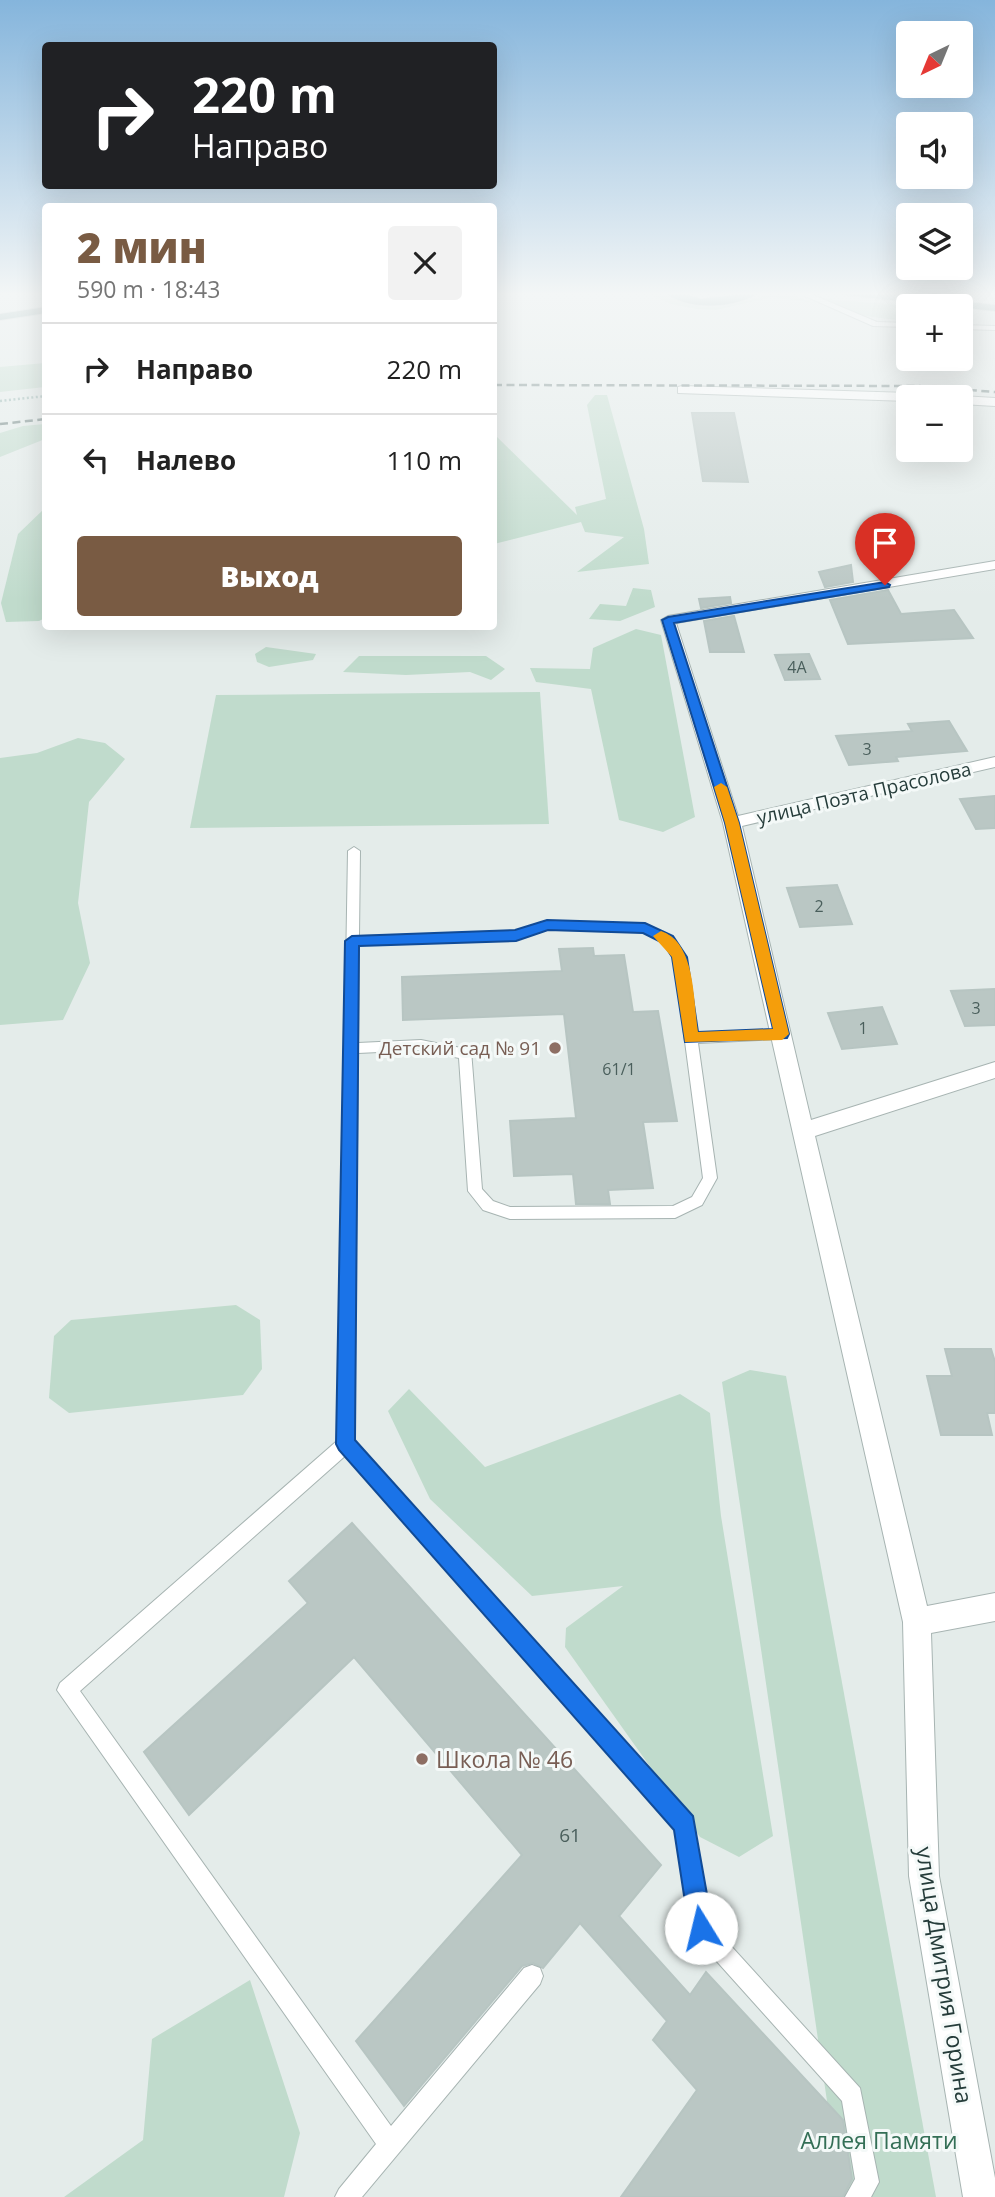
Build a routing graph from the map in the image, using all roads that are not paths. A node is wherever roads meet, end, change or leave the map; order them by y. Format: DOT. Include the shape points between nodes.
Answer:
graph roads {
  1 [pos="683,395"];
  2 [pos="896,397"];
  3 [pos="973,401"];
  4 [pos="995,402"];
  5 [pos="995,565"];
  6 [pos="995,762"];
  7 [pos="732,823"];
  8 [pos="354,851"];
  9 [pos="352,941"];
  10 [pos="782,1034"];
  11 [pos="691,1038"];
  12 [pos="352,1048"];
  13 [pos="995,1070"];
  14 [pos="804,1131"];
  15 [pos="346,1444"];
  16 [pos="995,1607"];
  17 [pos="917,1622"];
  18 [pos="532,1976"];
  19 [pos="391,2144"];
  20 [pos="347,2197"];
  21 [pos="857,2197"];
  22 [pos="981,2197"];
  1 -- 2 [label="street"];
  3 -- 4 [label="street"];
  5 -- 7 [label="street, улица Дмитрия Горина" via="668,620"];
  6 -- 7 [label="street, улица Поэта Прасолова"];
  7 -- 10 [label="street, улица Дмитрия Горина"];
  8 -- 9 [label="lane"];
  9 -- 11 [label="lane" via="516,936 547,925 645,928 668,940 680,957"];
  9 -- 12 [label="lane"];
  10 -- 11 [label="lane"];
  10 -- 14 [label="street, улица Дмитрия Горина"];
  11 -- 12 [label="lane" via="710,1178 697,1201 675,1212 510,1213 488,1206 475,1191 466,1054 421,1045"];
  12 -- 15 [label="lane"];
  13 -- 14 [label="street"];
  14 -- 17 [label="street, улица Дмитрия Горина"];
  15 -- 19 [label="lane" via="67,1690"];
  15 -- 21 [label="lane" via="685,1824 701,1928 852,2096 867,2182"];
  16 -- 17 [label="street"];
  17 -- 22 [label="street, улица Дмитрия Горина" via="924,1876"];
  18 -- 19 [label="lane"];
  19 -- 20 [label="lane"];
}
